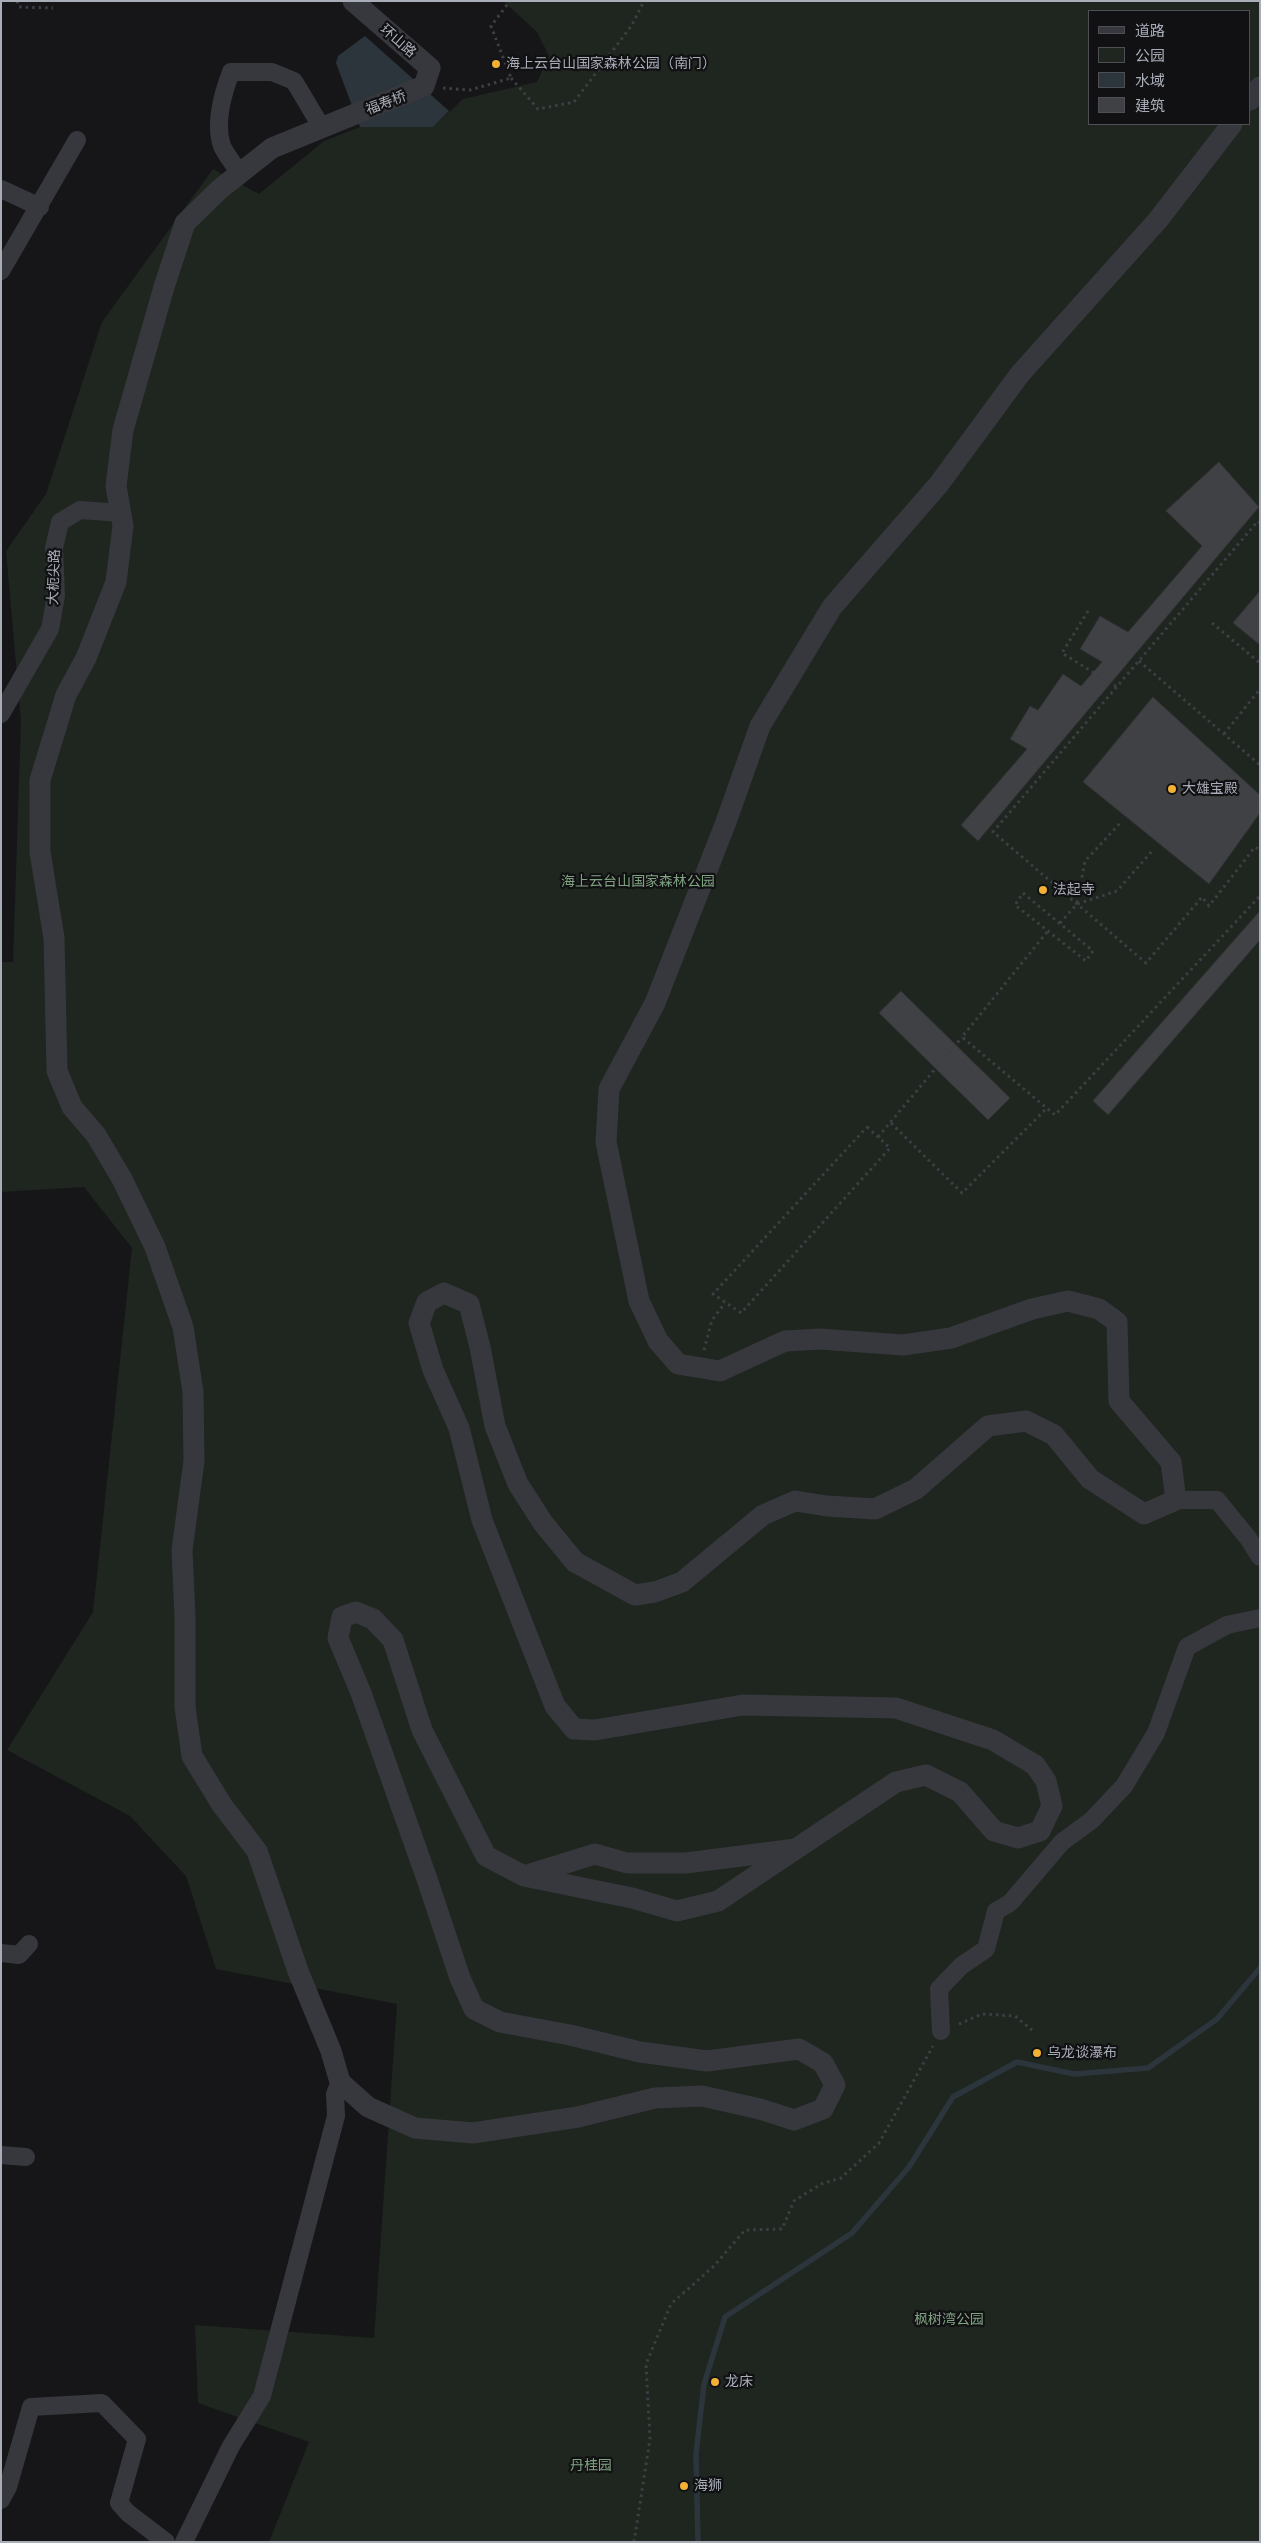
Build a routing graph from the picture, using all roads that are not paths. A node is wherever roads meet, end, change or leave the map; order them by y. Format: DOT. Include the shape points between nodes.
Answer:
graph roads {
  1 [pos="353,1"];
  2 [pos="424,86"];
  3 [pos="1260,87"];
  4 [pos="1251,99"];
  5 [pos="1231,125"];
  6 [pos="322,128"];
  7 [pos="77,140"];
  8 [pos="239,173"];
  9 [pos="1,189"];
  10 [pos="40,207"];
  11 [pos="1,271"];
  12 [pos="121,513"];
  13 [pos="1,714"];
  14 [pos="1176,1500"];
  15 [pos="1260,1557"];
  16 [pos="1260,1618"];
  17 [pos="796,1849"];
  18 [pos="524,1876"];
  19 [pos="29,1944"];
  20 [pos="1,1953"];
  21 [pos="941,2032"];
  22 [pos="340,2082"];
  23 [pos="1,2154"];
  24 [pos="26,2157"];
  25 [pos="1,2500"];
  26 [pos="166,2542"];
  27 [pos="184,2542"];
  1 -- 2 [label="street, 环山路" via="430,68"];
  2 -- 6 [label="street, 福寿桥"];
  3 -- 4 [label="street"];
  5 -- 14 [label="street" via="1158,220 1020,374 939,484 832,607 760,726 655,1003 609,1089 606,1142 639,1300 658,1342 678,1364 720,1371 785,1341 820,1339 903,1345 951,1338 1032,1308 1068,1301 1099,1309 1118,1322 1118,1401 1171,1462"];
  6 -- 8 [label="street, 福寿桥" via="272,148"];
  6 -- 8 [label="street" via="294,81 272,72 231,72 224,91 219,128 222,146"];
  7 -- 10 [label="street"];
  8 -- 12 [label="street, 福寿桥" via="186,223 123,430 116,486"];
  9 -- 10 [label="street"];
  10 -- 11 [label="street"];
  12 -- 13 [label="street, 大枙尖路" via="80,510 60,522 54,548 56,596 50,628"];
  12 -- 22 [label="street, 福寿桥" via="123,526 116,582 86,658 66,695 40,780 40,852 54,938 57,1071 72,1107 96,1135 122,1179 151,1238 183,1327 193,1392 194,1461 182,1550 185,1707 192,1756 222,1805 257,1851"];
  14 -- 15 [label="street" via="1217,1500"];
  14 -- 17 [label="street" via="1144,1514 1090,1479 1054,1435 1026,1421 988,1426 916,1490 875,1509 795,1501 763,1515 682,1582 656,1592 635,1595 575,1562 543,1523 518,1484 496,1426 469,1304 444,1293 427,1302 419,1323 433,1370 459,1428 482,1520 555,1706 574,1729 595,1730 743,1706 896,1708 993,1740 1035,1765 1046,1781 1052,1806 1040,1831 1018,1838 994,1831 960,1792 926,1775 896,1782"];
  16 -- 21 [label="street" via="1227,1625 1187,1647 1156,1733 1124,1786 1092,1820 1062,1842 1010,1903 996,1911 986,1949 961,1966 939,1989"];
  17 -- 18 [label="street" via="686,1863 627,1863 595,1854"];
  17 -- 18 [label="street" via="718,1901 677,1911 632,1898"];
  18 -- 22 [label="street" via="486,1856 422,1730 393,1640 373,1619 356,1612 342,1616 338,1638 474,2009 500,2022 640,2052 706,2061 799,2049 823,2063 835,2086 823,2109 794,2120 760,2108 702,2096 655,2098 578,2117 473,2133 415,2128 368,2107"];
  19 -- 20 [label="street" via="18,1955"];
  22 -- 27 [label="street" via="335,2094 336,2116 262,2396 231,2446"];
  23 -- 24 [label="street"];
  25 -- 26 [label="street" via="8,2487 31,2407 102,2403 138,2439 119,2503"];
}
